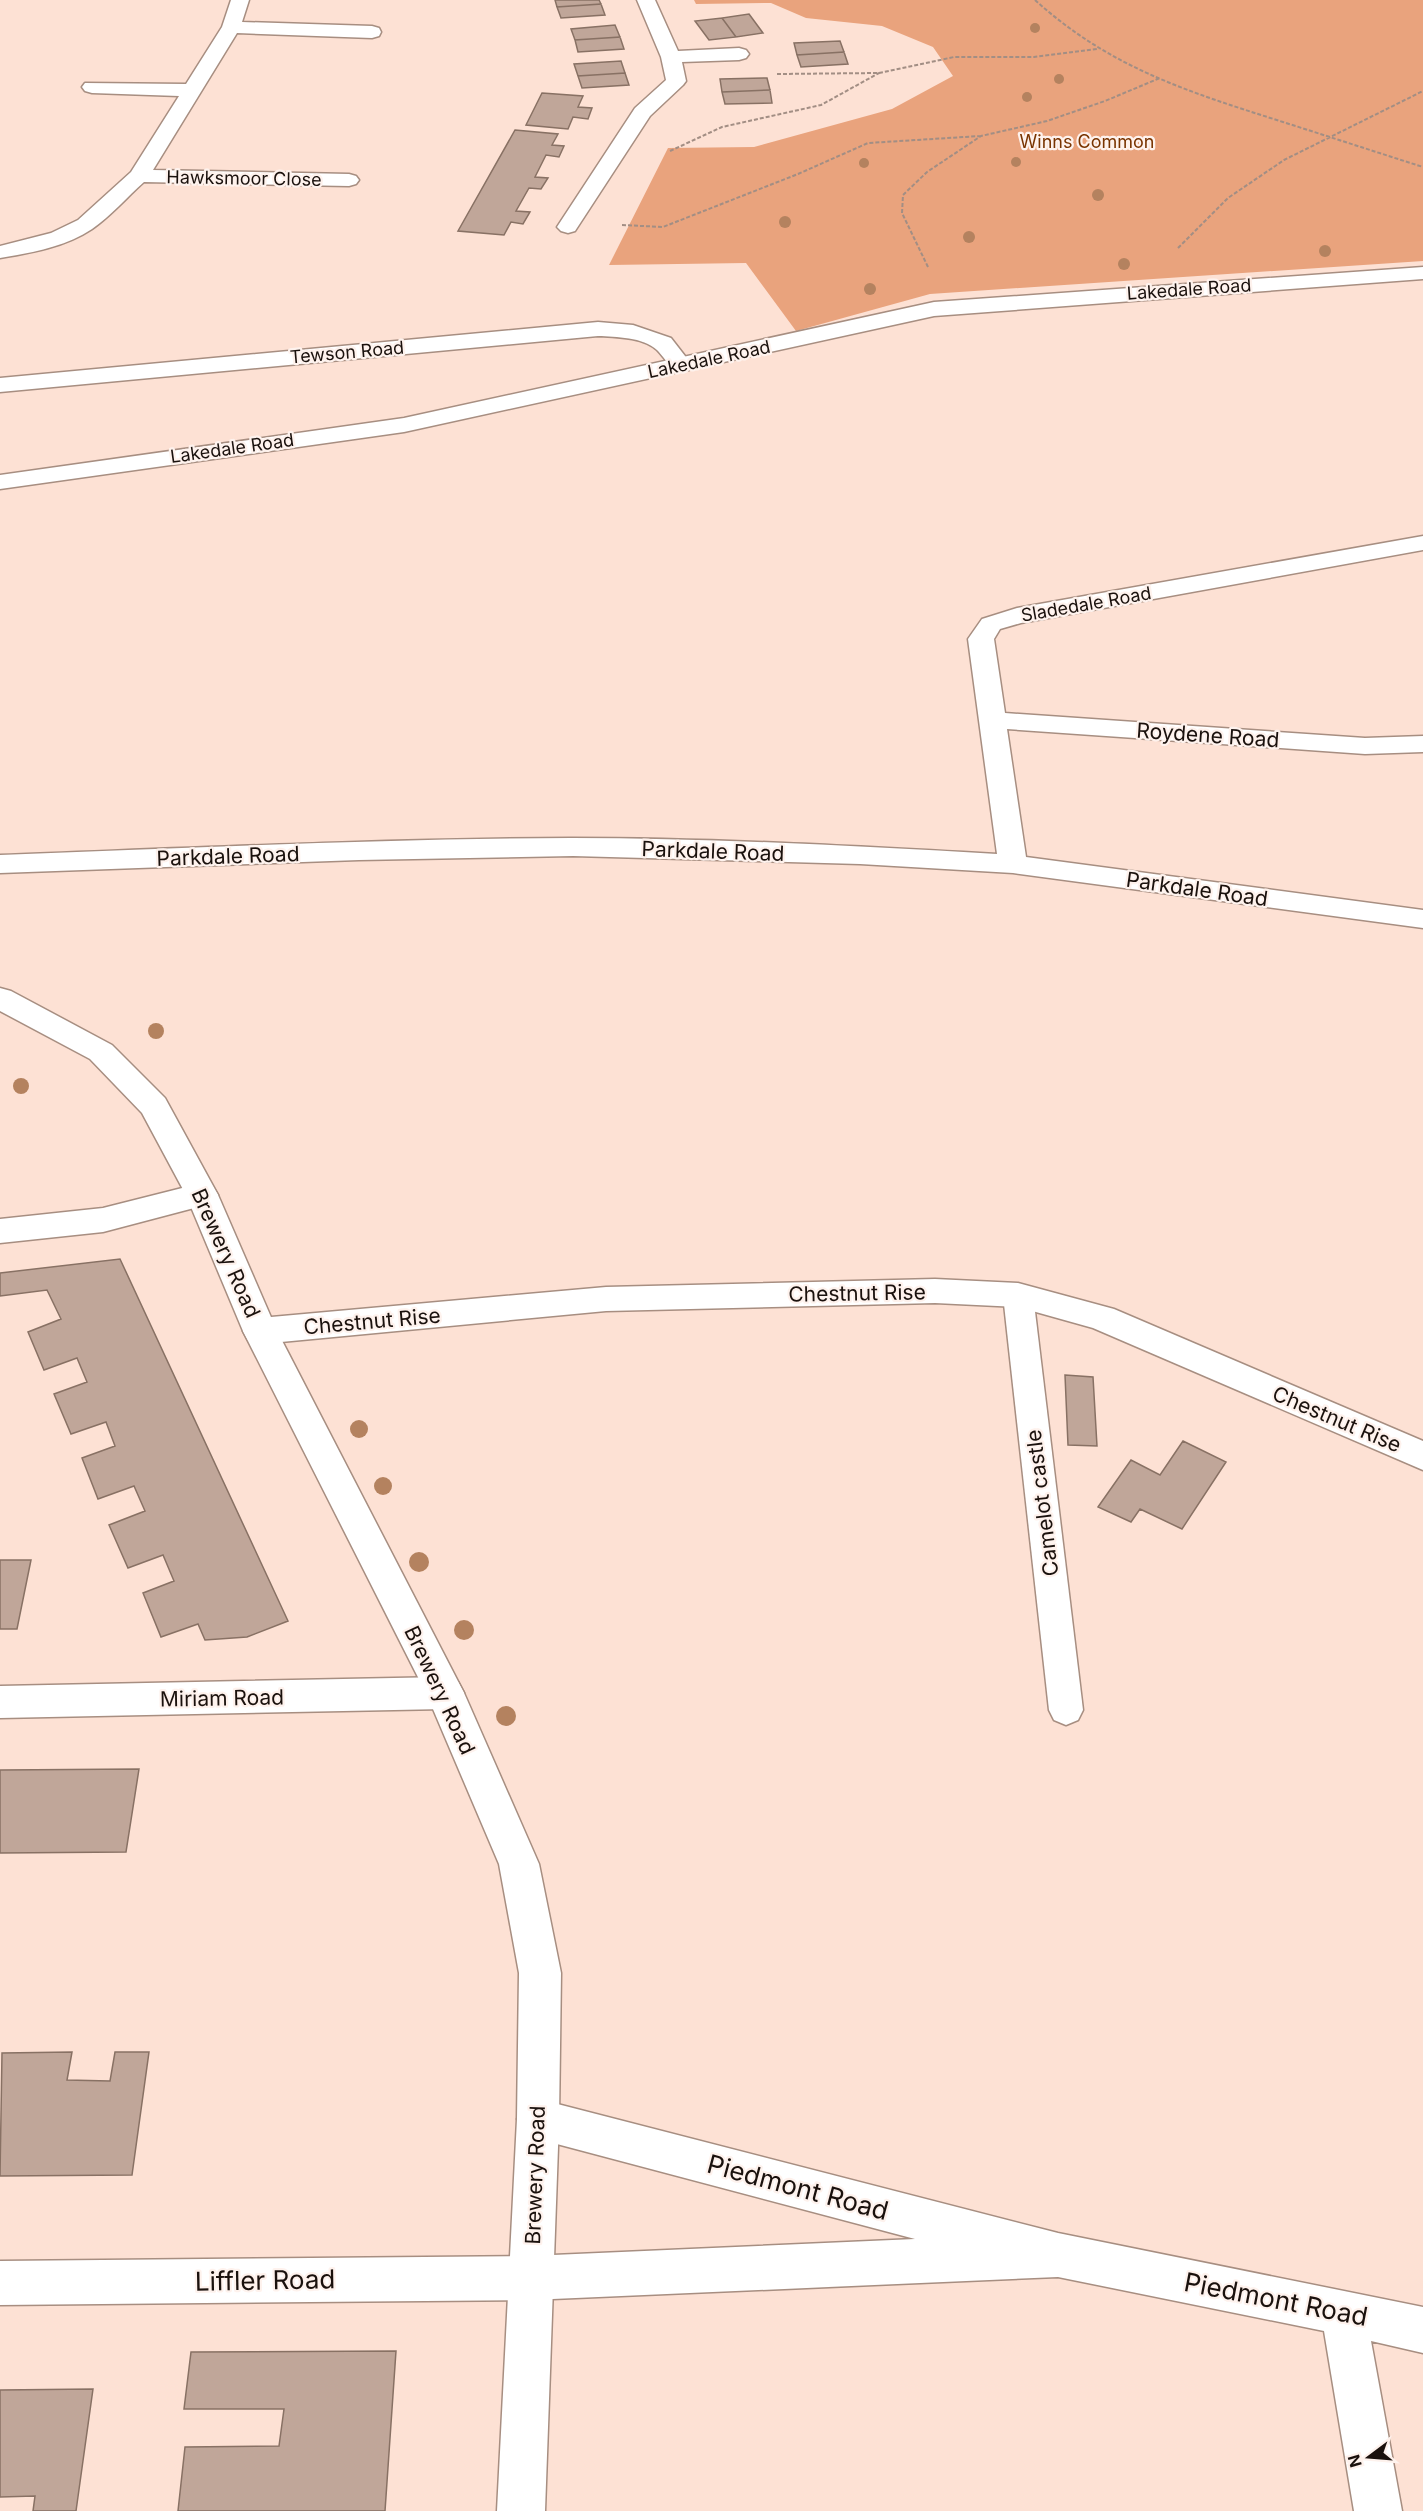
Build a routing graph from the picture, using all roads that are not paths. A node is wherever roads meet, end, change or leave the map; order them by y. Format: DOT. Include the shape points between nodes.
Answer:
graph roads {
  1 [pos="240,0"];
  2 [pos="646,0"];
  3 [pos="231,27"];
  4 [pos="372,32"];
  5 [pos="739,54"];
  6 [pos="671,57"];
  7 [pos="92,87"];
  8 [pos="190,90"];
  9 [pos="139,176"];
  10 [pos="350,180"];
  11 [pos="568,227"];
  12 [pos="0,252"];
  13 [pos="1423,273"];
  14 [pos="681,365"];
  15 [pos="0,385"];
  16 [pos="0,482"];
  17 [pos="1423,543"];
  18 [pos="994,720"];
  19 [pos="1423,744"];
  20 [pos="0,864"];
  21 [pos="1013,864"];
  22 [pos="1423,919"];
  23 [pos="0,998"];
  24 [pos="202,1195"];
  25 [pos="0,1231"];
  26 [pos="1018,1295"];
  27 [pos="260,1331"];
  28 [pos="1423,1456"];
  29 [pos="445,1693"];
  30 [pos="0,1702"];
  31 [pos="1066,1710"];
  32 [pos="538,2119"];
  33 [pos="1058,2256"];
  34 [pos="530,2278"];
  35 [pos="0,2283"];
  36 [pos="1343,2312"];
  37 [pos="1423,2330"];
  38 [pos="521,2511"];
  39 [pos="1378,2511"];
  1 -- 3 [label="street, Hawksmoor Close"];
  2 -- 6 [label="street"];
  3 -- 4 [label="street"];
  3 -- 8 [label="street, Hawksmoor Close"];
  5 -- 6 [label="street"];
  6 -- 11 [label="street" via="676,81 642,112"];
  7 -- 8 [label="street"];
  8 -- 9 [label="street, Hawksmoor Close"];
  9 -- 10 [label="street, Hawksmoor Close"];
  9 -- 12 [label="street, Hawksmoor Close" via="86,224 59,238"];
  13 -- 14 [label="street, Lakedale Road" via="934,309"];
  14 -- 15 [label="street, Tewson Road" via="663,343 633,332 598,329"];
  14 -- 16 [label="street, Lakedale Road" via="404,425"];
  17 -- 18 [label="street, Sladedale Road" via="1017,616 991,624 981,639"];
  18 -- 19 [label="street, Roydene Road" via="1365,746"];
  18 -- 21 [label="street, Sladedale Road"];
  20 -- 21 [label="street, Parkdale Road" via="573,847 860,855"];
  21 -- 22 [label="street, Parkdale Road"];
  23 -- 24 [label="street, Brewery Road" via="101,1052 154,1106"];
  24 -- 25 [label="street" via="103,1220"];
  24 -- 27 [label="street, Brewery Road"];
  26 -- 27 [label="street, Chestnut Rise" via="936,1291 606,1299"];
  26 -- 28 [label="street, Chestnut Rise" via="1102,1318"];
  26 -- 31 [label="lane, Camelot castle"];
  27 -- 29 [label="street, Brewery Road"];
  29 -- 30 [label="street, Miriam Road"];
  29 -- 32 [label="street, Brewery Road" via="519,1864 540,1973"];
  32 -- 33 [label="street, Piedmont Road"];
  32 -- 34 [label="street, Brewery Road"];
  33 -- 34 [label="street, Piedmont Road"];
  33 -- 36 [label="street, Piedmont Road"];
  34 -- 35 [label="street, Liffler Road"];
  34 -- 38 [label="street, Brewery Road"];
  36 -- 37 [label="street, Piedmont Road"];
  36 -- 39 [label="street"];
}
